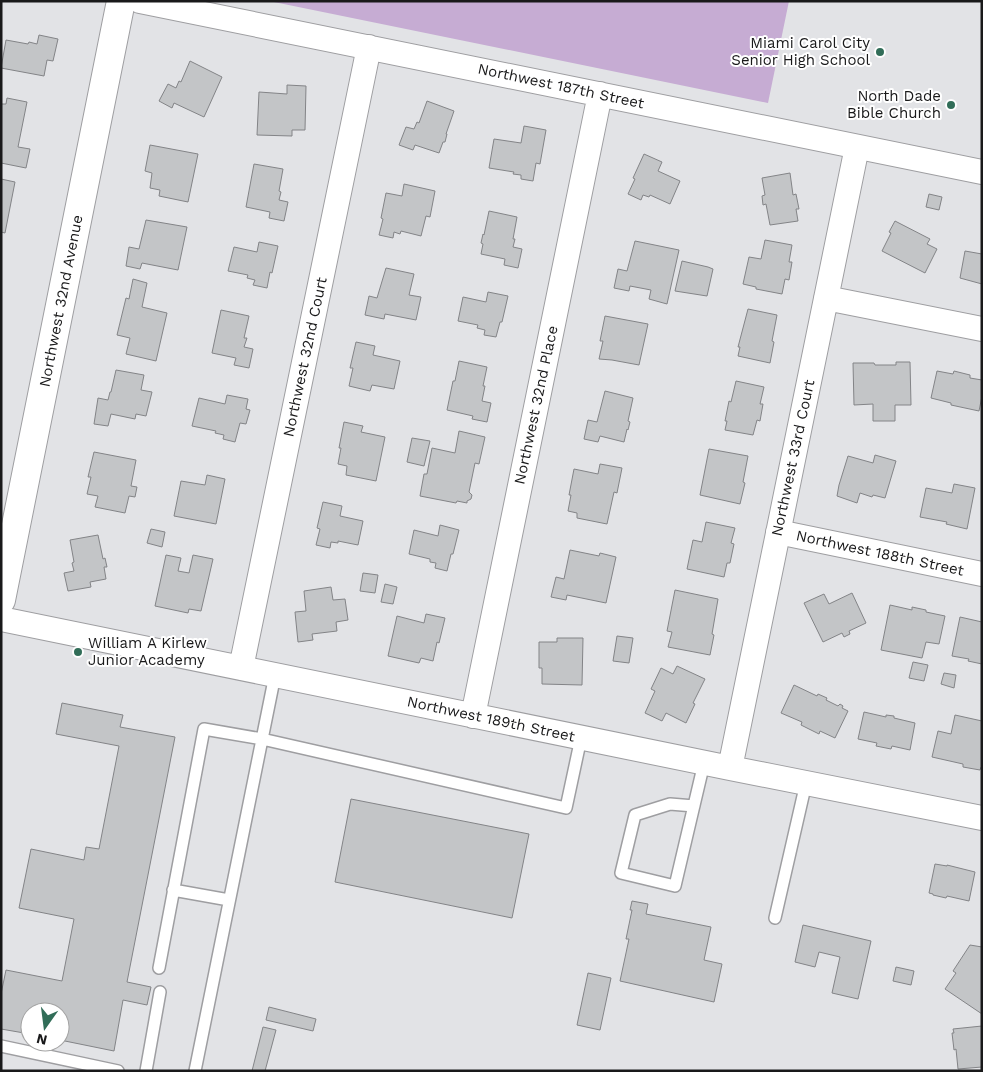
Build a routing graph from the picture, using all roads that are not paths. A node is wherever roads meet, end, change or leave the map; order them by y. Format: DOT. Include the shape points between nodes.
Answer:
graph roads {
  1 [pos="121,1"];
  2 [pos="140,1"];
  3 [pos="369,47"];
  4 [pos="600,94"];
  5 [pos="857,147"];
  6 [pos="982,172"];
  7 [pos="826,298"];
  8 [pos="982,330"];
  9 [pos="778,532"];
  10 [pos="982,574"];
  11 [pos="1,600"];
  12 [pos="1,619"];
  13 [pos="241,668"];
  14 [pos="275,675"];
  15 [pos="472,716"];
  16 [pos="581,738"];
  17 [pos="262,740"];
  18 [pos="704,763"];
  19 [pos="730,768"];
  20 [pos="806,783"];
  21 [pos="694,806"];
  22 [pos="982,818"];
  23 [pos="173,890"];
  24 [pos="229,900"];
  25 [pos="775,918"];
  26 [pos="159,968"];
  27 [pos="160,992"];
  28 [pos="1,1046"];
  29 [pos="118,1071"];
  30 [pos="146,1071"];
  31 [pos="195,1071"];
  1 -- 11 [label="street, Northwest 32nd Avenue"];
  2 -- 3 [label="street, Northwest 187th Street"];
  3 -- 4 [label="street, Northwest 187th Street"];
  3 -- 13 [label="street, Northwest 32nd Court"];
  4 -- 5 [label="street, Northwest 187th Street"];
  4 -- 15 [label="street, Northwest 32nd Place"];
  5 -- 6 [label="street, Northwest 187th Street"];
  5 -- 7 [label="street, Northwest 33rd Court"];
  7 -- 8 [label="street"];
  7 -- 9 [label="street, Northwest 33rd Court"];
  9 -- 10 [label="street, Northwest 188th Street"];
  9 -- 19 [label="street, Northwest 33rd Court"];
  12 -- 13 [label="street, Northwest 189th Street"];
  13 -- 14 [label="street, Northwest 189th Street"];
  14 -- 15 [label="street, Northwest 189th Street"];
  14 -- 17 [label="lane"];
  15 -- 16 [label="street, Northwest 189th Street"];
  16 -- 17 [label="lane" via="566,808"];
  16 -- 18 [label="street, Northwest 189th Street"];
  17 -- 23 [label="lane" via="204,729"];
  17 -- 24 [label="lane"];
  18 -- 19 [label="street, Northwest 189th Street"];
  18 -- 21 [label="lane"];
  19 -- 20 [label="street, Northwest 189th Street"];
  20 -- 22 [label="street, Northwest 189th Street"];
  20 -- 25 [label="lane"];
  21 -- 21 [label="lane" via="675,886 621,873 635,815 670,804"];
  23 -- 24 [label="lane"];
  23 -- 26 [label="lane"];
  24 -- 31 [label="lane"];
  27 -- 30 [label="lane"];
  28 -- 29 [label="lane"];
}
